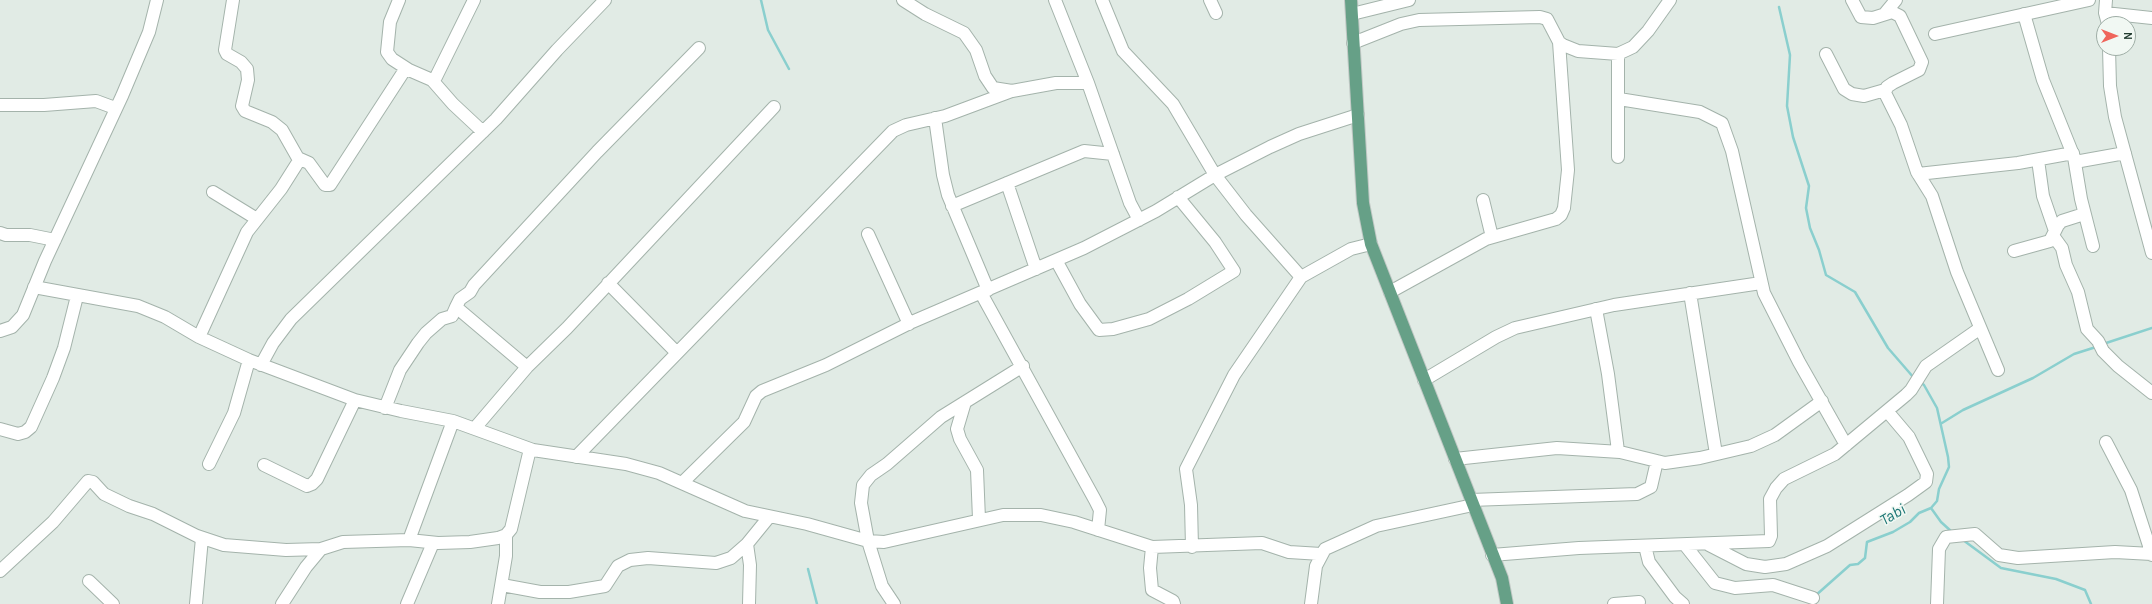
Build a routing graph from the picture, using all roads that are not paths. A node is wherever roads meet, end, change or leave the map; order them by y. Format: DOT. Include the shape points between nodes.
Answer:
graph roads {
  1 [pos="157,0"];
  2 [pos="233,0"];
  3 [pos="399,0"];
  4 [pos="474,0"];
  5 [pos="605,0"];
  6 [pos="903,0"];
  7 [pos="1055,0"];
  8 [pos="1102,0"];
  9 [pos="1210,0"];
  10 [pos="1351,0"];
  11 [pos="1409,0"];
  12 [pos="1670,0"];
  13 [pos="1852,0"];
  14 [pos="1896,0"];
  15 [pos="2089,0"];
  16 [pos="2106,0"];
  17 [pos="1886,12"];
  18 [pos="1216,13"];
  19 [pos="1352,14"];
  20 [pos="2024,14"];
  21 [pos="2106,16"];
  22 [pos="2136,18"];
  23 [pos="2152,18"];
  24 [pos="1935,34"];
  25 [pos="1559,42"];
  26 [pos="1353,43"];
  27 [pos="699,48"];
  28 [pos="1618,54"];
  29 [pos="1826,54"];
  30 [pos="2109,56"];
  31 [pos="406,68"];
  32 [pos="432,80"];
  33 [pos="1088,83"];
  34 [pos="1885,90"];
  35 [pos="1012,92"];
  36 [pos="1619,99"];
  37 [pos="0,105"];
  38 [pos="115,108"];
  39 [pos="774,108"];
  40 [pos="1358,114"];
  41 [pos="935,118"];
  42 [pos="483,132"];
  43 [pos="2125,153"];
  44 [pos="1113,154"];
  45 [pos="1618,157"];
  46 [pos="2074,157"];
  47 [pos="299,160"];
  48 [pos="2038,160"];
  49 [pos="1918,174"];
  50 [pos="1215,175"];
  51 [pos="1007,183"];
  52 [pos="213,192"];
  53 [pos="1178,197"];
  54 [pos="1483,200"];
  55 [pos="952,206"];
  56 [pos="2084,214"];
  57 [pos="258,219"];
  58 [pos="1139,220"];
  59 [pos="0,233"];
  60 [pos="868,234"];
  61 [pos="2054,234"];
  62 [pos="1492,237"];
  63 [pos="55,240"];
  64 [pos="1371,244"];
  65 [pos="2093,246"];
  66 [pos="2014,251"];
  67 [pos="2152,253"];
  68 [pos="1056,260"];
  69 [pos="1036,269"];
  70 [pos="1301,277"];
  71 [pos="1761,283"];
  72 [pos="608,284"];
  73 [pos="34,287"];
  74 [pos="985,292"];
  75 [pos="1390,292"];
  76 [pos="1690,293"];
  77 [pos="77,296"];
  78 [pos="456,307"];
  79 [pos="1596,309"];
  80 [pos="909,324"];
  81 [pos="1979,329"];
  82 [pos="0,331"];
  83 [pos="199,337"];
  84 [pos="677,353"];
  85 [pos="249,360"];
  86 [pos="260,365"];
  87 [pos="1023,366"];
  88 [pos="527,367"];
  89 [pos="1998,370"];
  90 [pos="1424,380"];
  91 [pos="2152,393"];
  92 [pos="355,400"];
  93 [pos="1822,401"];
  94 [pos="965,402"];
  95 [pos="386,408"];
  96 [pos="1887,412"];
  97 [pos="453,420"];
  98 [pos="475,428"];
  99 [pos="0,429"];
  100 [pos="2106,442"];
  101 [pos="1846,445"];
  102 [pos="530,449"];
  103 [pos="1618,452"];
  104 [pos="1716,454"];
  105 [pos="576,457"];
  106 [pos="1455,459"];
  107 [pos="1658,461"];
  108 [pos="209,464"];
  109 [pos="264,465"];
  110 [pos="683,482"];
  111 [pos="1472,503"];
  112 [pos="769,517"];
  113 [pos="979,519"];
  114 [pos="1098,530"];
  115 [pos="506,535"];
  116 [pos="202,538"];
  117 [pos="409,540"];
  118 [pos="868,541"];
  119 [pos="433,543"];
  120 [pos="747,544"];
  121 [pos="1708,544"];
  122 [pos="1685,545"];
  123 [pos="1645,546"];
  124 [pos="1152,547"];
  125 [pos="1192,547"];
  126 [pos="321,549"];
  127 [pos="1321,554"];
  128 [pos="1492,555"];
  129 [pos="2152,555"];
  130 [pos="0,572"];
  131 [pos="89,581"];
  132 [pos="502,586"];
  133 [pos="1814,598"];
  134 [pos="410,602"];
  135 [pos="1639,602"];
  136 [pos="113,604"];
  137 [pos="196,604"];
  138 [pos="282,604"];
  139 [pos="498,604"];
  140 [pos="749,604"];
  141 [pos="894,604"];
  142 [pos="1174,604"];
  143 [pos="1311,604"];
  144 [pos="1507,604"];
  145 [pos="1614,604"];
  146 [pos="1683,604"];
  147 [pos="1937,604"];
  1 -- 38 [label="street" via="149,32"];
  2 -- 47 [label="street" via="226,50 227,54 241,62 247,70 248,80 242,106 245,111 272,122 282,130"];
  3 -- 31 [label="street" via="390,22 386,52"];
  4 -- 32 [label="street" via="436,77"];
  5 -- 42 [label="street"];
  6 -- 35 [label="street" via="964,33 976,50 987,80 993,88"];
  7 -- 33 [label="street"];
  8 -- 50 [label="street" via="1123,51 1173,104"];
  9 -- 18 [label="street"];
  10 -- 19 [label="main road"];
  11 -- 19 [label="street"];
  12 -- 28 [label="street" via="1638,42 1626,52"];
  13 -- 17 [label="street" via="1861,17 1873,18"];
  14 -- 17 [label="street"];
  15 -- 20 [label="street"];
  16 -- 21 [label="street"];
  17 -- 34 [label="street" via="1900,16 1922,62 1919,70"];
  19 -- 26 [label="main road"];
  20 -- 24 [label="street"];
  20 -- 46 [label="street" via="2042,80"];
  22 -- 23 [label="street"];
  25 -- 26 [label="street" via="1547,19 1525,16 1419,20 1401,24"];
  25 -- 28 [label="street" via="1578,51"];
  25 -- 62 [label="street" via="1568,170 1564,208 1556,219"];
  26 -- 40 [label="main road"];
  27 -- 78 [label="street" via="597,152"];
  28 -- 36 [label="street"];
  29 -- 34 [label="street" via="1844,89 1852,94 1864,96"];
  30 -- 43 [label="street" via="2111,98"];
  31 -- 32 [label="street"];
  31 -- 47 [label="street" via="330,185 325,186 309,163"];
  32 -- 42 [label="street"];
  33 -- 35 [label="street" via="1056,83"];
  33 -- 44 [label="street"];
  34 -- 49 [label="street" via="1901,125"];
  35 -- 41 [label="street"];
  36 -- 45 [label="street"];
  36 -- 71 [label="street" via="1700,112 1722,123 1732,151"];
  37 -- 38 [label="street" via="96,101"];
  38 -- 63 [label="street"];
  39 -- 72 [label="street"];
  40 -- 50 [label="street" via="1299,134"];
  40 -- 64 [label="main road" via="1363,204"];
  41 -- 55 [label="street" via="943,175"];
  41 -- 84 [label="street" via="906,125 884,139"];
  42 -- 86 [label="street" via="291,319"];
  43 -- 46 [label="street"];
  43 -- 67 [label="street"];
  44 -- 51 [label="street" via="1084,151"];
  44 -- 58 [label="street" via="1130,203"];
  46 -- 48 [label="street"];
  46 -- 56 [label="street"];
  47 -- 57 [label="street" via="281,190"];
  48 -- 49 [label="street"];
  48 -- 61 [label="street" via="2043,196"];
  49 -- 81 [label="street" via="1938,208 1957,272"];
  50 -- 53 [label="street"];
  50 -- 70 [label="street" via="1246,215"];
  51 -- 55 [label="street"];
  51 -- 69 [label="street"];
  52 -- 57 [label="street"];
  53 -- 58 [label="street"];
  53 -- 68 [label="street" via="1215,242 1234,271 1188,299 1149,319 1113,329 1099,330 1080,304"];
  54 -- 62 [label="street"];
  55 -- 74 [label="street"];
  56 -- 61 [label="street" via="2062,221"];
  56 -- 65 [label="street"];
  57 -- 83 [label="street" via="247,232"];
  58 -- 68 [label="street"];
  59 -- 63 [label="street"];
  60 -- 80 [label="street"];
  61 -- 66 [label="street" via="2046,243"];
  61 -- 91 [label="street" via="2062,248 2066,265 2078,292 2087,329 2118,366"];
  62 -- 75 [label="street"];
  63 -- 73 [label="street"];
  64 -- 70 [label="street" via="1351,249"];
  64 -- 75 [label="main road"];
  68 -- 69 [label="street"];
  69 -- 74 [label="street"];
  70 -- 125 [label="street" via="1234,375 1188,462 1186,469 1191,505"];
  71 -- 76 [label="street"];
  71 -- 93 [label="street" via="1770,306"];
  72 -- 84 [label="street"];
  72 -- 88 [label="street" via="568,328"];
  73 -- 77 [label="street"];
  73 -- 82 [label="street" via="19,321 12,327"];
  74 -- 80 [label="street"];
  74 -- 87 [label="street"];
  75 -- 90 [label="main road"];
  76 -- 79 [label="street"];
  76 -- 104 [label="street"];
  77 -- 83 [label="street" via="138,306 165,317"];
  77 -- 99 [label="street" via="64,348 31,427 18,434"];
  78 -- 88 [label="street"];
  78 -- 95 [label="street" via="452,316 442,320 418,343 400,370"];
  79 -- 90 [label="street" via="1515,328"];
  79 -- 103 [label="street"];
  80 -- 110 [label="street" via="826,365 762,391 756,396 744,422"];
  81 -- 89 [label="street"];
  81 -- 96 [label="street" via="1926,366 1912,390"];
  83 -- 85 [label="street"];
  84 -- 105 [label="street"];
  85 -- 86 [label="street"];
  85 -- 108 [label="street" via="234,413"];
  86 -- 92 [label="street"];
  87 -- 94 [label="street"];
  87 -- 114 [label="street" via="1100,510"];
  88 -- 98 [label="street"];
  90 -- 106 [label="main road"];
  92 -- 95 [label="street"];
  92 -- 109 [label="street" via="317,479 312,484 306,486"];
  93 -- 101 [label="street"];
  93 -- 104 [label="street" via="1775,435 1751,446"];
  94 -- 113 [label="street" via="957,429 977,470"];
  94 -- 118 [label="street" via="941,417 871,475 863,485 861,503"];
  95 -- 97 [label="street"];
  96 -- 101 [label="street"];
  96 -- 121 [label="street" via="1909,437 1927,474 1926,482 1827,546 1786,564 1765,567 1746,564"];
  97 -- 98 [label="street"];
  97 -- 117 [label="street"];
  98 -- 102 [label="street"];
  100 -- 129 [label="street" via="2131,490"];
  101 -- 121 [label="street" via="1835,454 1784,479 1776,488 1770,499 1769,541"];
  102 -- 105 [label="street"];
  102 -- 115 [label="street" via="512,529"];
  103 -- 106 [label="street" via="1557,448"];
  103 -- 107 [label="street"];
  104 -- 107 [label="street" via="1671,463"];
  105 -- 110 [label="street" via="626,464 659,472"];
  106 -- 111 [label="main road"];
  107 -- 111 [label="street" via="1651,487 1637,494"];
  110 -- 112 [label="street" via="745,512"];
  111 -- 127 [label="street" via="1376,526 1325,549"];
  111 -- 128 [label="main road"];
  112 -- 118 [label="street" via="807,524"];
  112 -- 120 [label="street"];
  113 -- 114 [label="street" via="1003,515 1055,516"];
  113 -- 118 [label="street" via="884,542"];
  114 -- 124 [label="street"];
  115 -- 119 [label="street" via="470,542"];
  115 -- 132 [label="street"];
  116 -- 126 [label="street" via="224,545 286,550"];
  116 -- 130 [label="street" via="153,514 128,506 104,494 93,482 88,481 53,522"];
  116 -- 137 [label="street"];
  117 -- 119 [label="street"];
  117 -- 126 [label="street" via="343,542"];
  118 -- 141 [label="street" via="882,586"];
  119 -- 134 [label="street"];
  120 -- 132 [label="street" via="731,558 716,563 648,558 630,560 618,566 601,588 540,592"];
  120 -- 140 [label="street" via="750,565"];
  121 -- 122 [label="street"];
  122 -- 123 [label="street"];
  122 -- 133 [label="street" via="1715,584 1735,588 1773,586"];
  123 -- 128 [label="street"];
  123 -- 146 [label="street" via="1649,562"];
  124 -- 125 [label="street"];
  124 -- 142 [label="street" via="1152,590"];
  125 -- 127 [label="street" via="1262,543 1290,552"];
  126 -- 138 [label="street"];
  127 -- 143 [label="street" via="1316,566"];
  128 -- 144 [label="main road" via="1502,578"];
  129 -- 147 [label="street" via="2115,552 2018,558 1999,555 1975,534 1946,537 1939,549"];
  131 -- 136 [label="street"];
  132 -- 139 [label="street"];
  135 -- 145 [label="street"];
}
